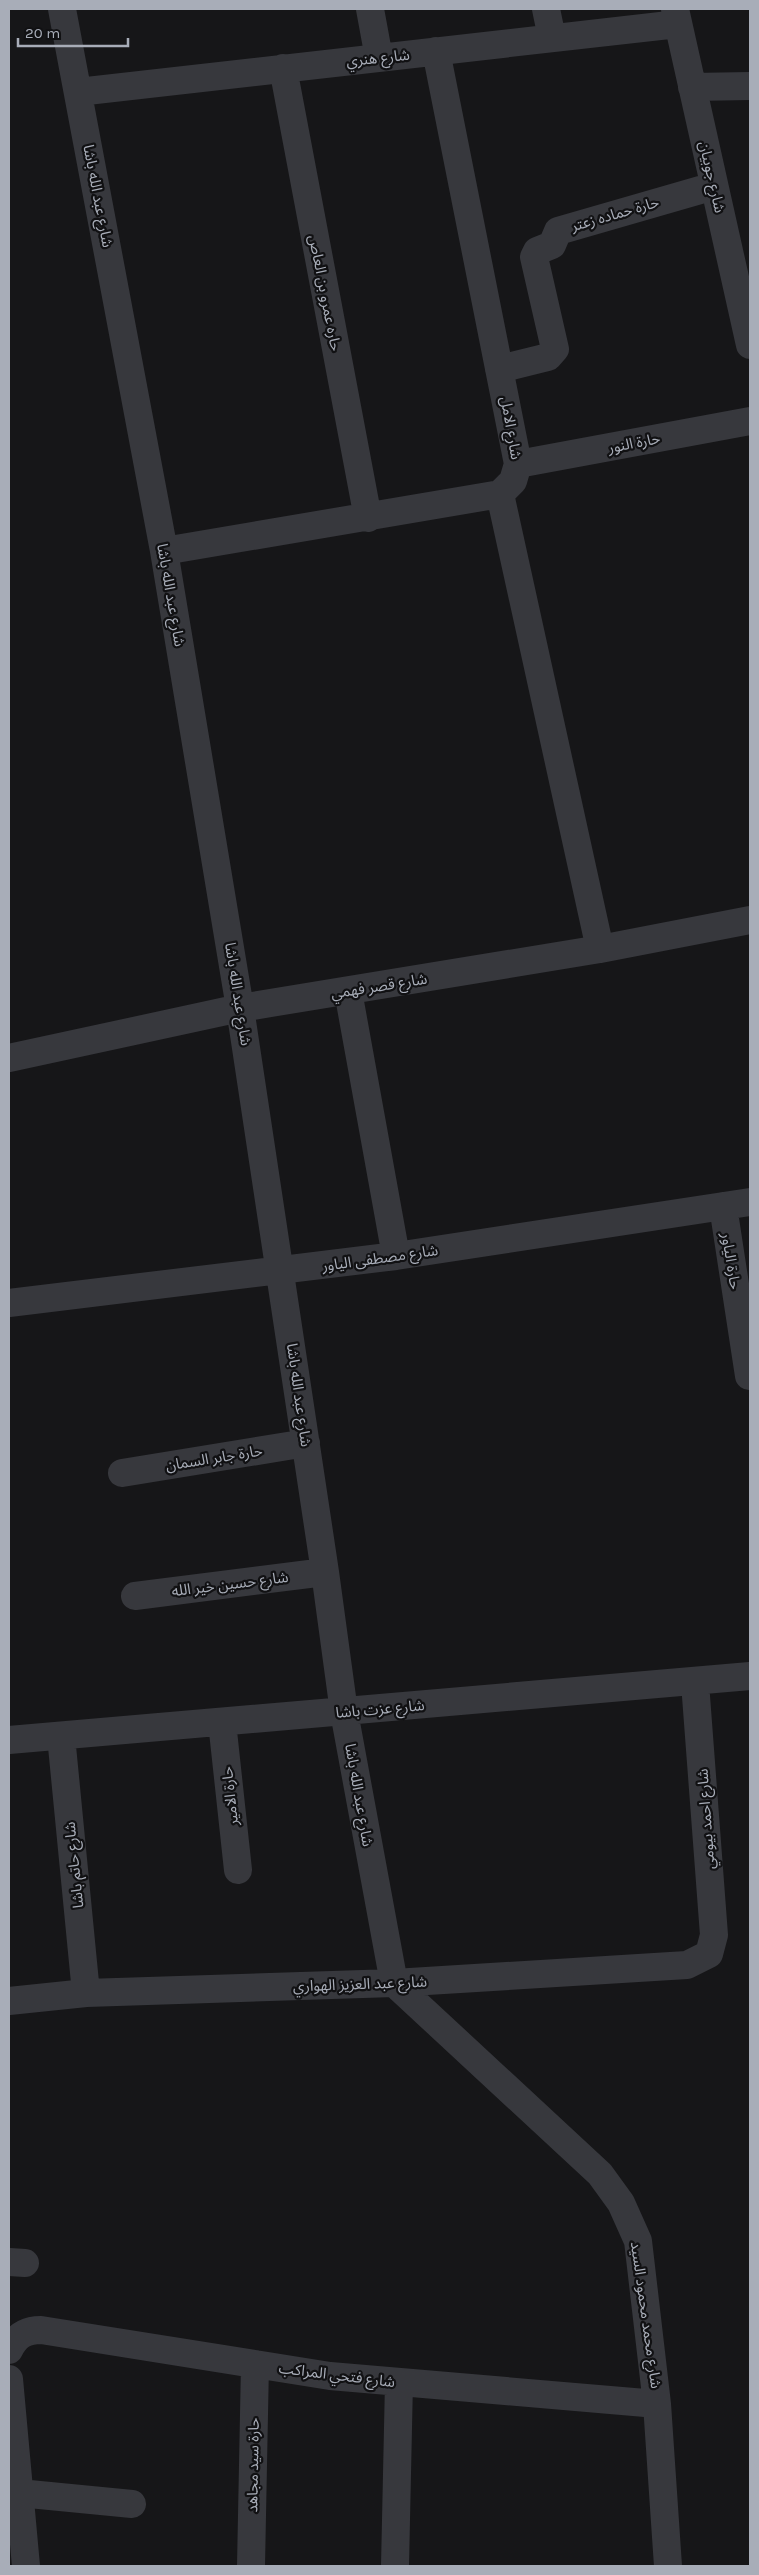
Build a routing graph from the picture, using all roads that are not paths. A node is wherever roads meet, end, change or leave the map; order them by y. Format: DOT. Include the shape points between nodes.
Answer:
graph roads {
  1 [pos="62,9"];
  2 [pos="370,9"];
  3 [pos="546,9"];
  4 [pos="676,16"];
  5 [pos="552,38"];
  6 [pos="436,51"];
  7 [pos="379,58"];
  8 [pos="283,68"];
  9 [pos="750,86"];
  10 [pos="692,87"];
  11 [pos="78,92"];
  12 [pos="714,186"];
  13 [pos="750,345"];
  14 [pos="500,369"];
  15 [pos="750,420"];
  16 [pos="518,464"];
  17 [pos="500,494"];
  18 [pos="368,518"];
  19 [pos="164,551"];
  20 [pos="750,920"];
  21 [pos="600,949"];
  22 [pos="348,991"];
  23 [pos="240,1008"];
  24 [pos="9,1058"];
  25 [pos="750,1202"];
  26 [pos="723,1206"];
  27 [pos="396,1256"];
  28 [pos="281,1272"];
  29 [pos="9,1303"];
  30 [pos="749,1376"];
  31 [pos="306,1443"];
  32 [pos="122,1473"];
  33 [pos="325,1572"];
  34 [pos="135,1596"];
  35 [pos="750,1676"];
  36 [pos="695,1683"];
  37 [pos="344,1712"];
  38 [pos="222,1722"];
  39 [pos="61,1736"];
  40 [pos="9,1740"];
  41 [pos="238,1870"];
  42 [pos="709,1954"];
  43 [pos="394,1983"];
  44 [pos="86,1994"];
  45 [pos="9,2001"];
  46 [pos="15,2342"];
  47 [pos="255,2364"];
  48 [pos="9,2379"];
  49 [pos="399,2382"];
  50 [pos="657,2404"];
  51 [pos="12,2444"];
  52 [pos="19,2493"];
  53 [pos="132,2504"];
  54 [pos="26,2566"];
  55 [pos="250,2566"];
  56 [pos="395,2566"];
  57 [pos="668,2566"];
  1 -- 11 [label="street, شارع عبد الله باشا"];
  2 -- 7 [label="street"];
  3 -- 5 [label="street"];
  4 -- 5 [label="street, شارع هنري"];
  4 -- 10 [label="street, شارع جوبيان"];
  5 -- 6 [label="street, شارع هنري"];
  6 -- 7 [label="street, شارع هنري"];
  6 -- 14 [label="street, شارع الامل"];
  7 -- 8 [label="street, شارع هنري"];
  8 -- 11 [label="street, شارع هنري"];
  8 -- 18 [label="street, حاره عمرو بن العاص"];
  9 -- 10 [label="street"];
  10 -- 12 [label="street, شارع جوبيان"];
  11 -- 19 [label="street, شارع عبد الله باشا"];
  12 -- 13 [label="street, شارع جوبيان"];
  12 -- 14 [label="street, حارة حماده زعتر" via="558,231 552,245 537,251 534,257 555,349 548,356"];
  14 -- 16 [label="street, شارع الامل"];
  15 -- 16 [label="street, حارة النور"];
  16 -- 17 [label="street, شارع الامل" via="513,481"];
  17 -- 18 [label="street"];
  17 -- 21 [label="street"];
  18 -- 19 [label="street"];
  19 -- 23 [label="street, شارع عبد الله باشا"];
  20 -- 21 [label="street, شارع قصر فهمي"];
  21 -- 22 [label="street, شارع قصر فهمي"];
  22 -- 23 [label="street, شارع قصر فهمي"];
  22 -- 27 [label="street"];
  23 -- 24 [label="street, شارع قصر فهمي"];
  23 -- 28 [label="street, شارع عبد الله باشا"];
  25 -- 26 [label="street, شارع مصطفى الياور"];
  26 -- 27 [label="street, شارع مصطفى الياور"];
  26 -- 30 [label="street, حارة الياور"];
  27 -- 28 [label="street, شارع مصطفى الياور"];
  28 -- 29 [label="street, شارع مصطفى الياور"];
  28 -- 31 [label="street, شارع عبد الله باشا"];
  31 -- 32 [label="street, حارة جابر السمان"];
  31 -- 33 [label="street, شارع عبد الله باشا"];
  33 -- 34 [label="street, شارع حسين خير الله"];
  33 -- 37 [label="street, شارع عبد الله باشا"];
  35 -- 36 [label="street, شارع عزت باشا"];
  36 -- 37 [label="street, شارع عزت باشا"];
  36 -- 42 [label="street, شارع احمد بيومي" via="714,1924"];
  37 -- 38 [label="street, شارع عزت باشا"];
  37 -- 43 [label="street, شارع عبد الله باشا"];
  38 -- 39 [label="street, شارع عزت باشا"];
  38 -- 41 [label="street, حارة الامير"];
  39 -- 40 [label="street, شارع عزت باشا"];
  39 -- 44 [label="street, شارع حاتم باشا"];
  42 -- 43 [label="street, شارع عبد العزيز الهواري" via="687,1965"];
  43 -- 44 [label="street, شارع عبد العزيز الهواري"];
  43 -- 50 [label="street, شارع محمد محمود السيد" via="600,2174 621,2204 638,2241"];
  44 -- 45 [label="street, شارع عبد العزيز الهواري"];
  46 -- 47 [label="street, شارع فتحي المراكب" via="30,2330 41,2330"];
  47 -- 49 [label="street, شارع فتحي المراكب" via="330,2376"];
  47 -- 55 [label="street, حارة سيد مجاهد"];
  48 -- 51 [label="street"];
  49 -- 50 [label="street, شارع فتحي المراكب"];
  49 -- 56 [label="street"];
  50 -- 57 [label="street, شارع محمد محمود السيد"];
  51 -- 52 [label="street"];
  52 -- 53 [label="street"];
  52 -- 54 [label="street"];
}
